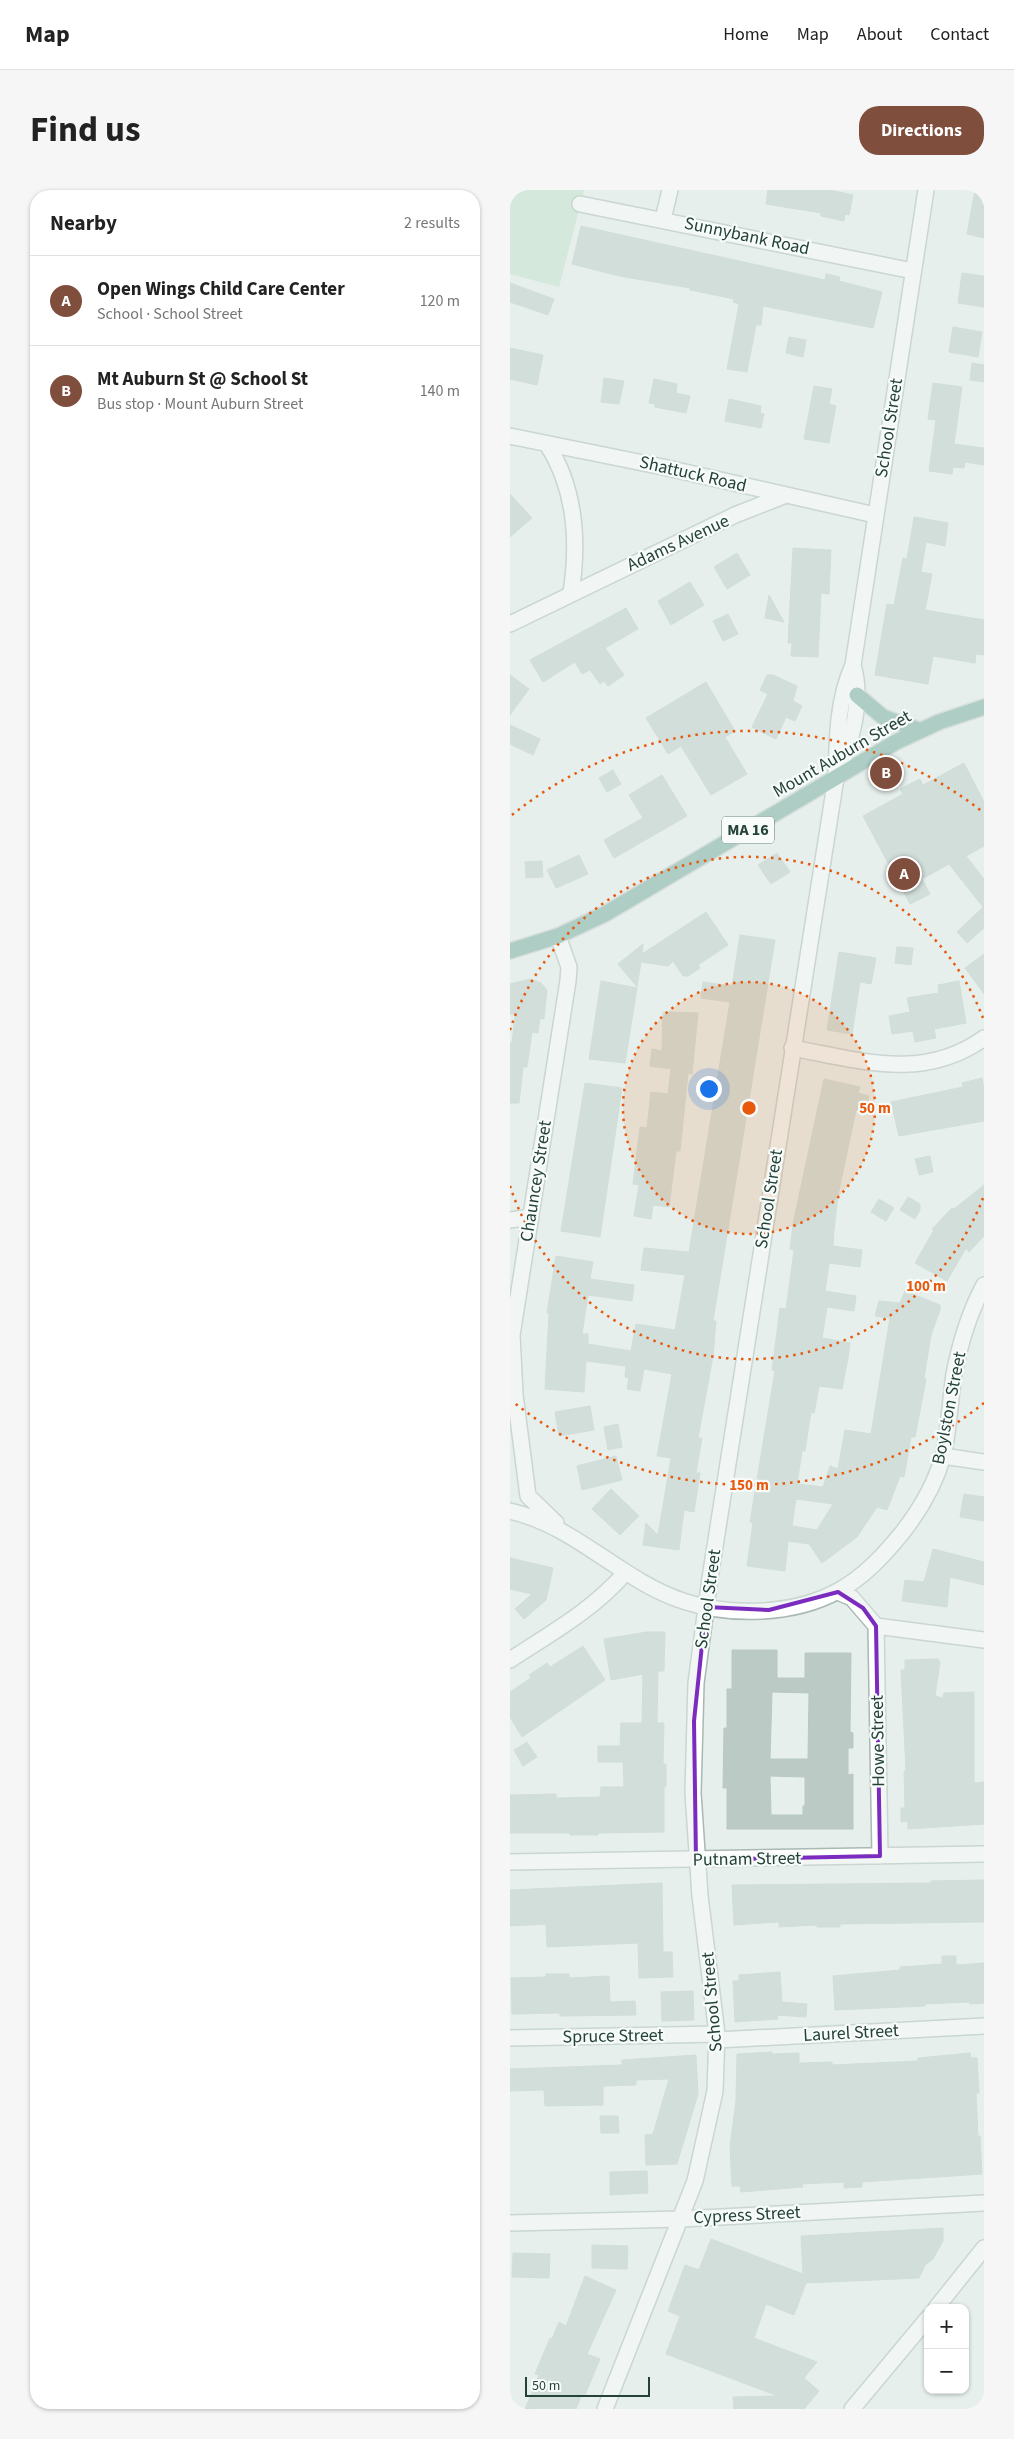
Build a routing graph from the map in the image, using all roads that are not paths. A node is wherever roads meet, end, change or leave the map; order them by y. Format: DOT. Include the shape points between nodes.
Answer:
graph roads {
  1 [pos="670,190"];
  2 [pos="926,190"];
  3 [pos="580,204"];
  4 [pos="663,219"];
  5 [pos="913,271"];
  6 [pos="510,436"];
  7 [pos="547,444"];
  8 [pos="786,495"];
  9 [pos="875,515"];
  10 [pos="571,593"];
  11 [pos="510,624"];
  12 [pos="853,666"];
  13 [pos="857,696"];
  14 [pos="984,707"];
  15 [pos="920,730"];
  16 [pos="836,778"];
  17 [pos="558,936"];
  18 [pos="510,951"];
  19 [pos="984,1038"];
  20 [pos="792,1048"];
  21 [pos="531,1216"];
  22 [pos="510,1220"];
  23 [pos="984,1285"];
  24 [pos="942,1456"];
  25 [pos="984,1462"];
  26 [pos="510,1511"];
  27 [pos="566,1532"];
  28 [pos="625,1574"];
  29 [pos="838,1592"];
  30 [pos="706,1607"];
  31 [pos="876,1626"];
  32 [pos="984,1640"];
  33 [pos="510,1660"];
  34 [pos="984,1854"];
  35 [pos="880,1856"];
  36 [pos="696,1860"];
  37 [pos="510,1862"];
  38 [pos="984,2026"];
  39 [pos="717,2037"];
  40 [pos="510,2038"];
  41 [pos="984,2203"];
  42 [pos="682,2218"];
  43 [pos="510,2223"];
  44 [pos="984,2248"];
  45 [pos="939,2304"];
  46 [pos="924,2323"];
  47 [pos="605,2409"];
  48 [pos="852,2409"];
  1 -- 4 [label="street"];
  2 -- 5 [label="street, School Street"];
  3 -- 4 [label="street, Sunnybank Road"];
  4 -- 5 [label="street, Sunnybank Road"];
  5 -- 9 [label="street, School Street"];
  6 -- 7 [label="street, Shattuck Road"];
  7 -- 8 [label="street, Shattuck Road"];
  7 -- 10 [label="street" via="558,460 572,508 576,562"];
  8 -- 9 [label="street, Shattuck Road"];
  8 -- 10 [label="street, Adams Avenue"];
  9 -- 12 [label="street, School Street"];
  10 -- 11 [label="street, Adams Avenue"];
  12 -- 13 [label="street, School Street" via="858,683"];
  12 -- 16 [label="street, School Street" via="843,697"];
  13 -- 15 [label="main road" via="883,717"];
  13 -- 16 [label="street, School Street" via="850,741"];
  14 -- 15 [label="main road, Mount Auburn Street / MA 16"];
  15 -- 16 [label="main road, Mount Auburn Street / MA 16"];
  16 -- 17 [label="main road, Mount Auburn Street / MA 16" via="629,901"];
  16 -- 20 [label="street, School Street"];
  17 -- 18 [label="main road, Mount Auburn Street / MA 16"];
  17 -- 21 [label="street, Chauncey Street" via="567,960 568,982"];
  19 -- 20 [label="street" via="959,1053 918,1064 877,1064"];
  20 -- 30 [label="street, School Street"];
  21 -- 22 [label="street"];
  21 -- 27 [label="street, Chauncey Street" via="512,1335 521,1451 528,1496"];
  23 -- 24 [label="street, Boylston Street" via="960,1348"];
  24 -- 25 [label="street"];
  24 -- 29 [label="street, Boylston Street" via="924,1502 910,1522 878,1561"];
  26 -- 27 [label="street, Boylston Street"];
  27 -- 28 [label="street, Boylston Street"];
  28 -- 30 [label="street, Boylston Street" via="664,1594"];
  28 -- 33 [label="street" via="588,1609"];
  29 -- 30 [label="street, Boylston Street" via="769,1610"];
  29 -- 31 [label="street" via="852,1598"];
  30 -- 36 [label="street, School Street" via="694,1721"];
  31 -- 32 [label="street"];
  31 -- 35 [label="street, Howe Street"];
  34 -- 35 [label="street, Putnam Street"];
  35 -- 36 [label="street, Putnam Street"];
  36 -- 37 [label="street, Putnam Street"];
  36 -- 39 [label="street, School Street"];
  38 -- 39 [label="street, Laurel Street"];
  39 -- 40 [label="street, Spruce Street"];
  39 -- 42 [label="street, School Street" via="715,2091 710,2120"];
  41 -- 42 [label="street, Cypress Street"];
  42 -- 43 [label="street, Cypress Street"];
  42 -- 47 [label="street, School Street"];
  44 -- 45 [label="street"];
  46 -- 48 [label="street"];
}
